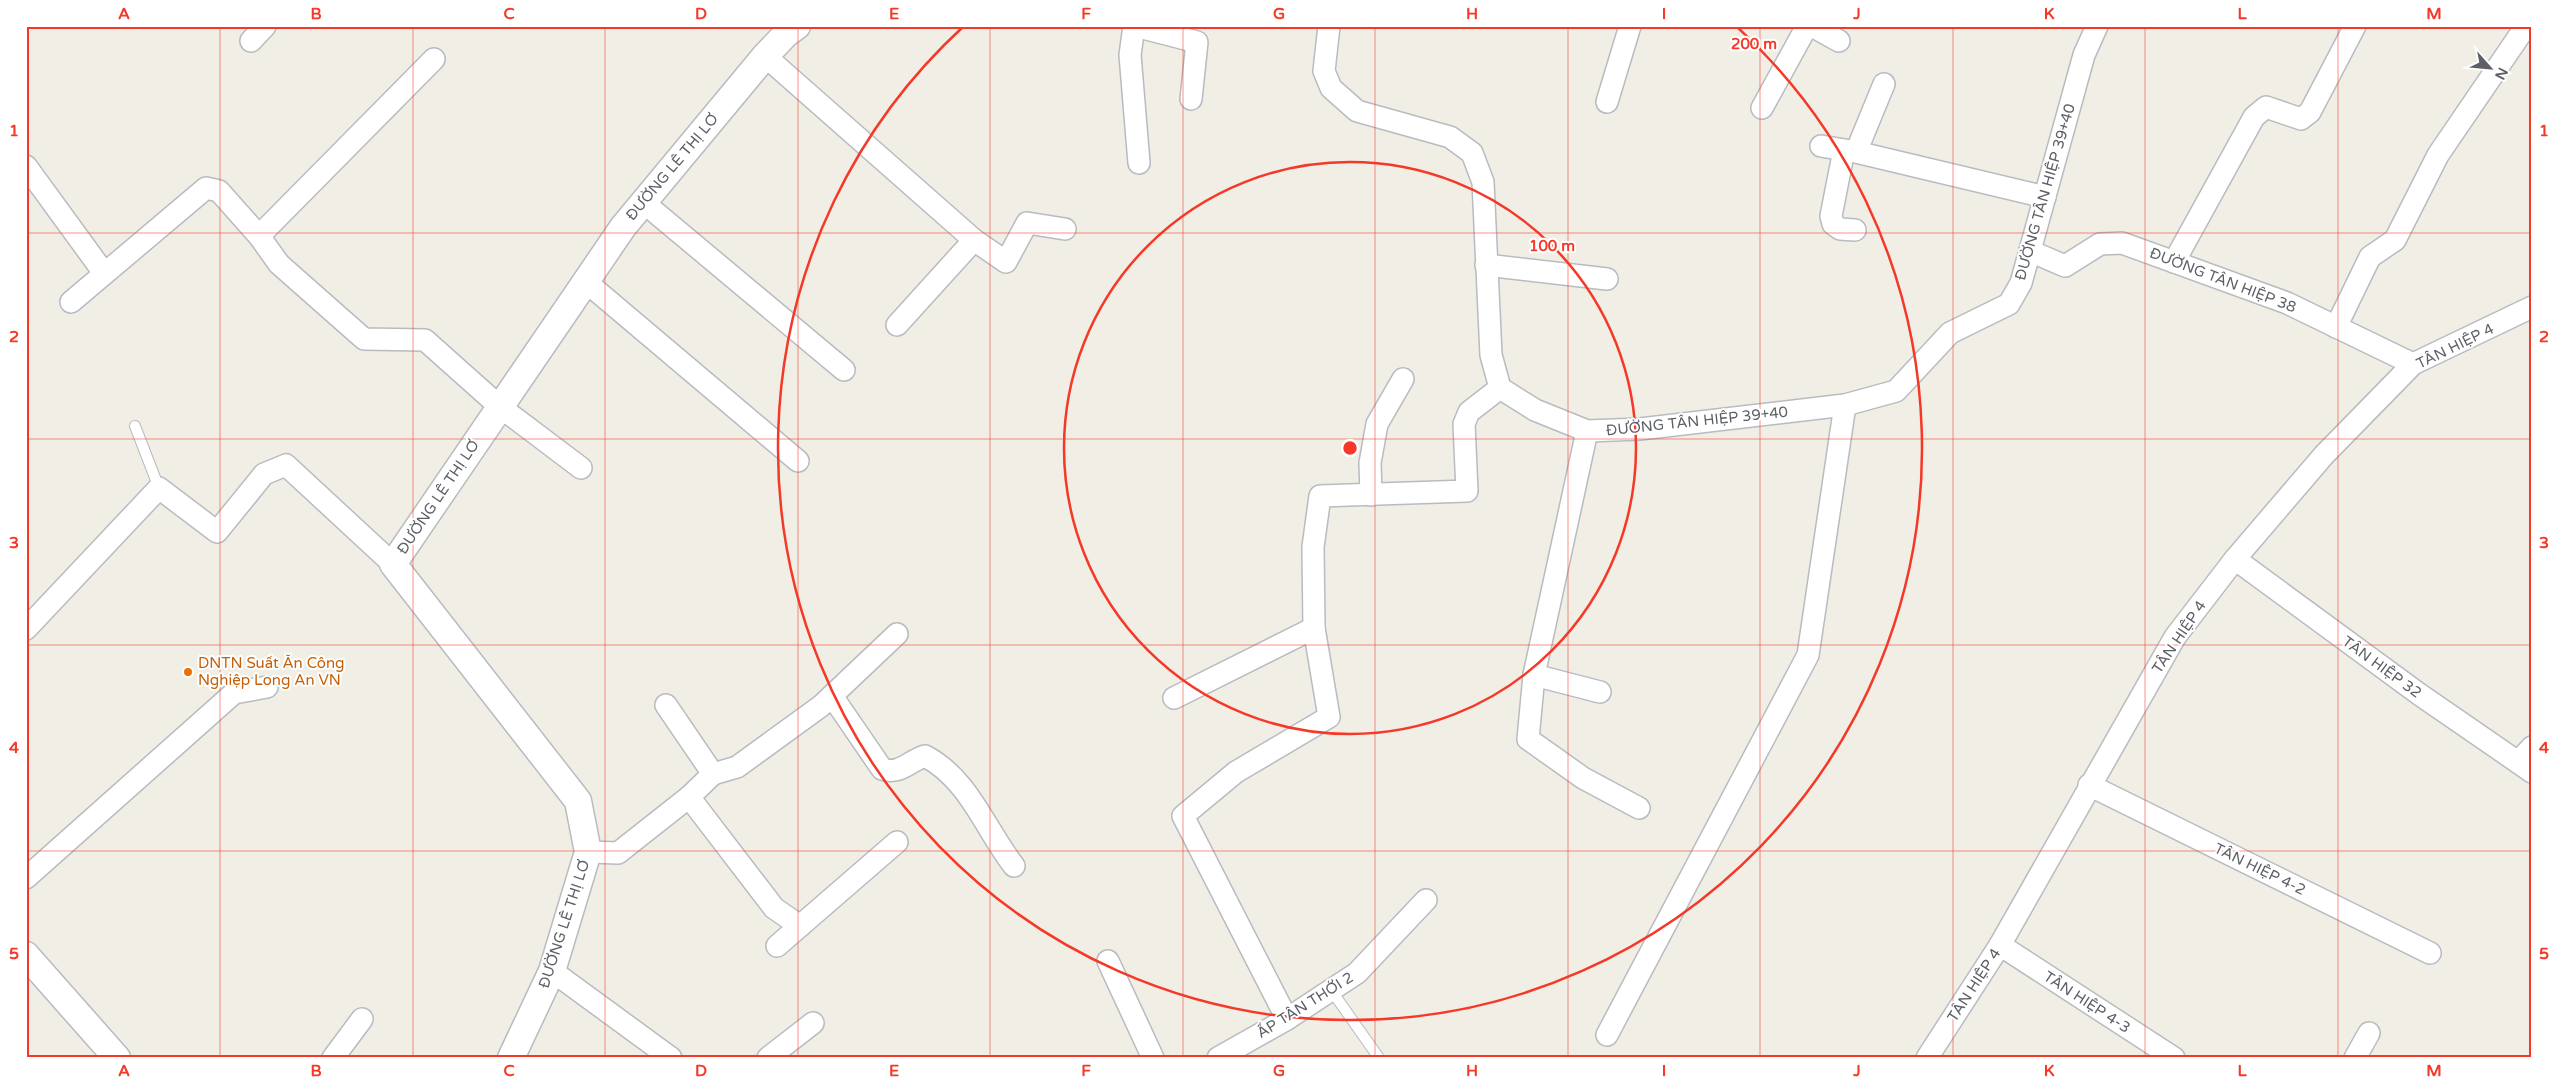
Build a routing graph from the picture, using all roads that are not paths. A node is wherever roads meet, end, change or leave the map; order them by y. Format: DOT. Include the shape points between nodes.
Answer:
graph roads {
  1 [pos="797,26"];
  2 [pos="1135,26"];
  3 [pos="1329,26"];
  4 [pos="1630,26"];
  5 [pos="1807,26"];
  6 [pos="1812,26"];
  7 [pos="2097,26"];
  8 [pos="2355,26"];
  9 [pos="2526,26"];
  10 [pos="1839,41"];
  11 [pos="765,56"];
  12 [pos="434,59"];
  13 [pos="1884,84"];
  14 [pos="1192,99"];
  15 [pos="1607,102"];
  16 [pos="1762,108"];
  17 [pos="1821,146"];
  18 [pos="1850,151"];
  19 [pos="1139,163"];
  20 [pos="26,166"];
  21 [pos="2045,197"];
  22 [pos="643,202"];
  23 [pos="1065,229"];
  24 [pos="1855,230"];
  25 [pos="259,236"];
  26 [pos="974,240"];
  27 [pos="2030,251"];
  28 [pos="2174,262"];
  29 [pos="1486,265"];
  30 [pos="104,272"];
  31 [pos="1608,279"];
  32 [pos="585,281"];
  33 [pos="71,302"];
  34 [pos="2532,307"];
  35 [pos="897,325"];
  36 [pos="2336,326"];
  37 [pos="2413,364"];
  38 [pos="844,370"];
  39 [pos="1403,379"];
  40 [pos="1500,388"];
  41 [pos="1845,405"];
  42 [pos="499,406"];
  43 [pos="135,426"];
  44 [pos="1587,431"];
  45 [pos="798,461"];
  46 [pos="581,468"];
  47 [pos="159,488"];
  48 [pos="1371,495"];
  49 [pos="2235,559"];
  50 [pos="393,564"];
  51 [pos="1314,628"];
  52 [pos="26,629"];
  53 [pos="896,634"];
  54 [pos="1534,676"];
  55 [pos="267,687"];
  56 [pos="1600,692"];
  57 [pos="832,696"];
  58 [pos="1174,698"];
  59 [pos="666,705"];
  60 [pos="2527,760"];
  61 [pos="713,774"];
  62 [pos="2089,785"];
  63 [pos="689,797"];
  64 [pos="1639,808"];
  65 [pos="897,842"];
  66 [pos="588,852"];
  67 [pos="1014,866"];
  68 [pos="26,878"];
  69 [pos="1426,900"];
  70 [pos="800,926"];
  71 [pos="2000,945"];
  72 [pos="777,946"];
  73 [pos="2430,953"];
  74 [pos="26,955"];
  75 [pos="1108,960"];
  76 [pos="552,971"];
  77 [pos="1331,990"];
  78 [pos="362,1019"];
  79 [pos="1287,1019"];
  80 [pos="813,1023"];
  81 [pos="2369,1033"];
  82 [pos="1607,1035"];
  83 [pos="117,1058"];
  84 [pos="333,1058"];
  85 [pos="511,1058"];
  86 [pos="670,1058"];
  87 [pos="768,1058"];
  88 [pos="1153,1058"];
  89 [pos="1218,1058"];
  90 [pos="1379,1058"];
  91 [pos="1927,1058"];
  92 [pos="2174,1058"];
  93 [pos="2355,1058"];
  1 -- 11 [label="street, ĐƯỜNG LÊ THỊ LƠ"];
  2 -- 14 [label="street" via="1197,42"];
  2 -- 19 [label="street" via="1130,55"];
  3 -- 29 [label="street" via="1324,71 1331,88 1357,111 1450,136 1472,152 1482,182"];
  4 -- 15 [label="street"];
  5 -- 16 [label="street"];
  6 -- 10 [label="street"];
  7 -- 21 [label="street, ĐƯỜNG TÂN HIỆP 39+40" via="2084,55"];
  8 -- 28 [label="street" via="2310,112 2301,119 2266,107 2254,117"];
  9 -- 36 [label="street" via="2438,155 2395,240 2370,257"];
  11 -- 22 [label="street, ĐƯỜNG LÊ THỊ LƠ"];
  11 -- 26 [label="street"];
  12 -- 25 [label="street"];
  13 -- 18 [label="street"];
  17 -- 18 [label="street"];
  18 -- 21 [label="street"];
  18 -- 24 [label="street" via="1831,216 1833,224 1840,229"];
  20 -- 30 [label="street"];
  21 -- 27 [label="street, ĐƯỜNG TÂN HIỆP 39+40"];
  22 -- 32 [label="street, ĐƯỜNG LÊ THỊ LƠ"];
  22 -- 38 [label="street"];
  23 -- 26 [label="street" via="1027,223 1006,262"];
  25 -- 30 [label="street" via="219,190 206,188"];
  25 -- 42 [label="street" via="280,264 364,339 425,340"];
  26 -- 35 [label="street"];
  27 -- 28 [label="street, ĐƯỜNG TÂN HIỆP 38" via="2065,266 2100,244 2122,243"];
  27 -- 41 [label="street, ĐƯỜNG TÂN HIỆP 39+40" via="2021,283 2009,304 1950,333 1896,391"];
  28 -- 36 [label="street, ĐƯỜNG TÂN HIỆP 38" via="2287,303"];
  29 -- 31 [label="street"];
  29 -- 40 [label="street" via="1491,355"];
  30 -- 33 [label="street"];
  32 -- 42 [label="street, ĐƯỜNG LÊ THỊ LƠ"];
  32 -- 45 [label="street"];
  34 -- 37 [label="street, TÂN HIỆP 4"];
  36 -- 37 [label="street, ĐƯỜNG TÂN HIỆP 38"];
  37 -- 49 [label="street, TÂN HIỆP 4" via="2324,455"];
  39 -- 48 [label="street" via="1377,424 1370,463"];
  40 -- 44 [label="street, ĐƯỜNG TÂN HIỆP 39+40" via="1535,410"];
  40 -- 48 [label="street" via="1469,412 1464,424 1467,492"];
  41 -- 44 [label="street, ĐƯỜNG TÂN HIỆP 39+40" via="1640,429"];
  41 -- 82 [label="street" via="1808,655"];
  42 -- 46 [label="street"];
  42 -- 50 [label="street, ĐƯỜNG LÊ THỊ LƠ"];
  43 -- 47 [label="lane"];
  44 -- 54 [label="street"];
  47 -- 50 [label="street" via="217,532 264,474 286,465"];
  47 -- 52 [label="street"];
  48 -- 51 [label="street" via="1320,496 1313,547"];
  49 -- 60 [label="street, TÂN HIỆP 32" via="2419,694"];
  49 -- 62 [label="street, TÂN HIỆP 4" via="2175,637"];
  50 -- 66 [label="street, ĐƯỜNG LÊ THỊ LƠ" via="578,800"];
  51 -- 58 [label="street"];
  51 -- 79 [label="street" via="1329,717 1236,772 1183,816"];
  53 -- 57 [label="street"];
  54 -- 56 [label="street"];
  54 -- 64 [label="street" via="1528,739 1583,778"];
  55 -- 68 [label="street" via="234,693"];
  57 -- 61 [label="street" via="737,767"];
  57 -- 67 [label="street" via="882,768 899,770 925,756 957,782"];
  59 -- 61 [label="street"];
  61 -- 63 [label="street"];
  62 -- 71 [label="street, TÂN HIỆP 4"];
  62 -- 73 [label="street, TÂN HIỆP 4-2"];
  63 -- 66 [label="street" via="618,853"];
  63 -- 70 [label="street" via="774,908"];
  65 -- 70 [label="street"];
  66 -- 76 [label="street, ĐƯỜNG LÊ THỊ LƠ"];
  69 -- 77 [label="street, ẤP TÂN THỚI 2" via="1356,973"];
  70 -- 72 [label="street"];
  71 -- 91 [label="street, TÂN HIỆP 4"];
  71 -- 92 [label="street, TÂN HIỆP 4-3"];
  74 -- 83 [label="street"];
  75 -- 88 [label="street"];
  76 -- 85 [label="street, ĐƯỜNG LÊ THỊ LƠ"];
  76 -- 86 [label="street"];
  77 -- 79 [label="street, ẤP TÂN THỚI 2"];
  77 -- 90 [label="lane"];
  78 -- 84 [label="street"];
  79 -- 89 [label="street, ẤP TÂN THỚI 2"];
  80 -- 87 [label="street"];
  81 -- 93 [label="street"];
}
